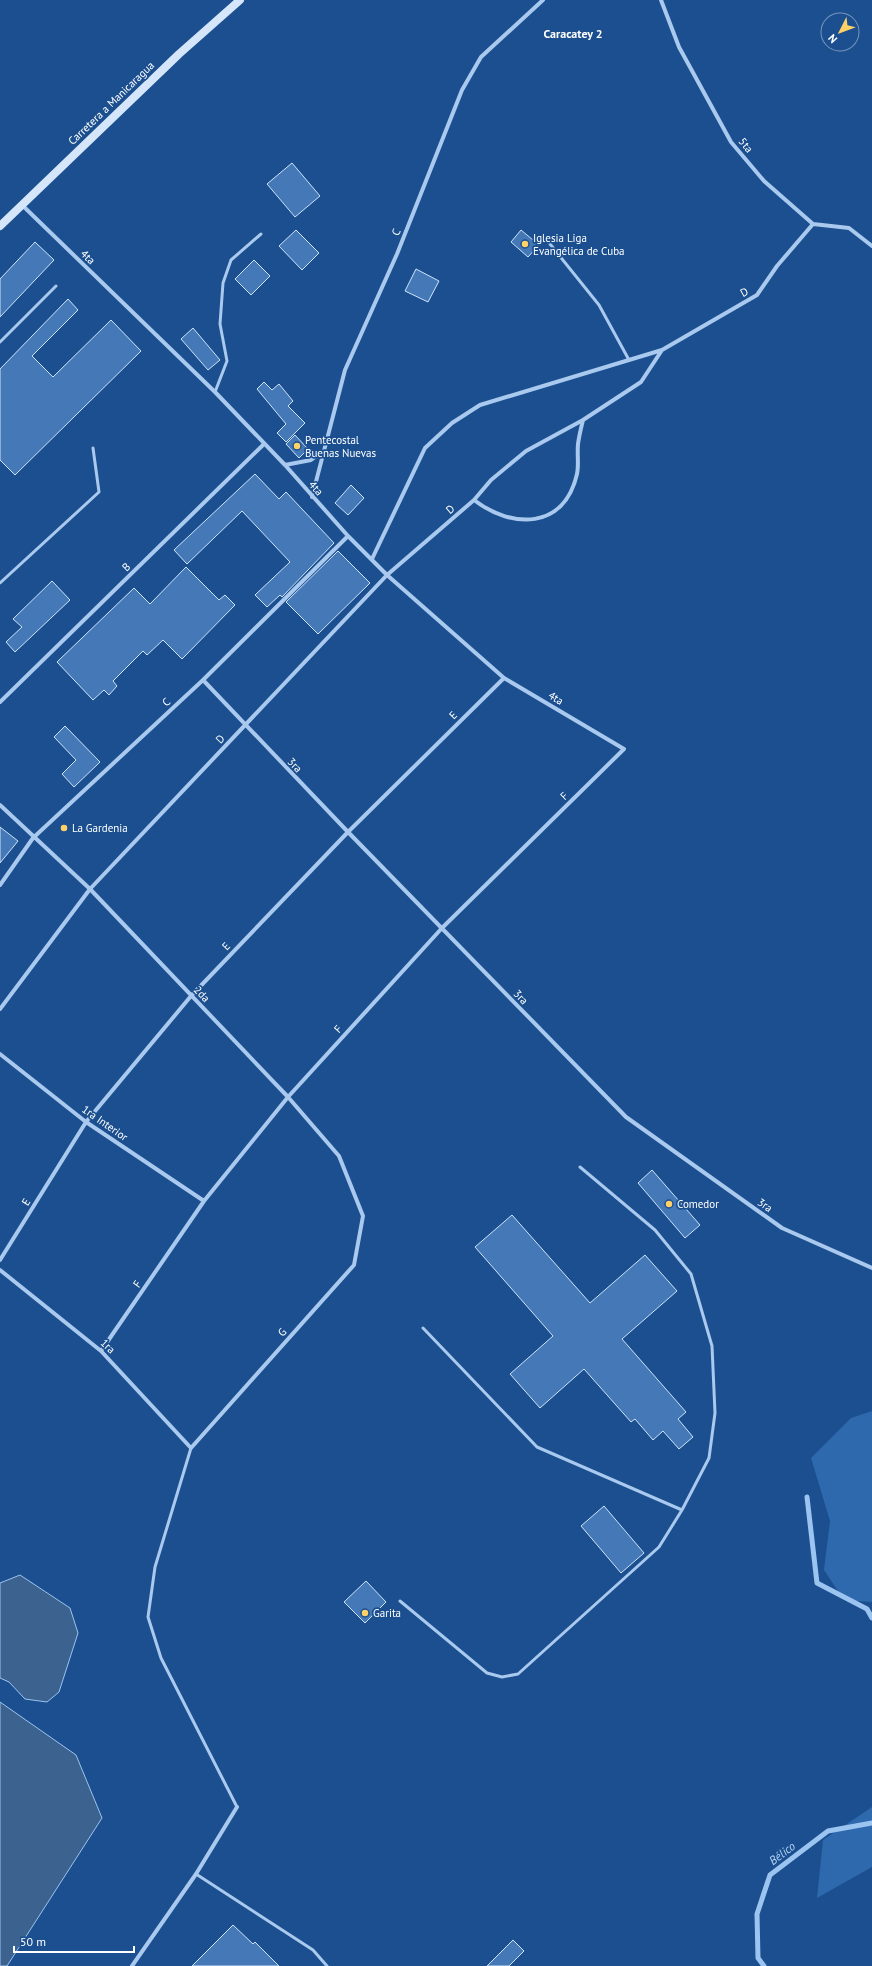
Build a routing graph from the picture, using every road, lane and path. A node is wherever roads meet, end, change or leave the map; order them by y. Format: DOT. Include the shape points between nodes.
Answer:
graph roads {
  1 [pos="240,0"];
  2 [pos="543,0"];
  3 [pos="661,0"];
  4 [pos="21,204"];
  5 [pos="814,224"];
  6 [pos="0,226"];
  7 [pos="261,234"];
  8 [pos="550,244"];
  9 [pos="872,246"];
  10 [pos="56,286"];
  11 [pos="0,342"];
  12 [pos="662,350"];
  13 [pos="629,360"];
  14 [pos="215,392"];
  15 [pos="583,420"];
  16 [pos="264,444"];
  17 [pos="93,448"];
  18 [pos="322,452"];
  19 [pos="285,465"];
  20 [pos="312,497"];
  21 [pos="474,500"];
  22 [pos="348,536"];
  23 [pos="372,559"];
  24 [pos="387,575"];
  25 [pos="0,584"];
  26 [pos="504,678"];
  27 [pos="203,680"];
  28 [pos="0,702"];
  29 [pos="245,725"];
  30 [pos="624,749"];
  31 [pos="0,807"];
  32 [pos="348,832"];
  33 [pos="33,838"];
  34 [pos="0,885"];
  35 [pos="90,889"];
  36 [pos="442,928"];
  37 [pos="191,996"];
  38 [pos="0,1009"];
  39 [pos="0,1054"];
  40 [pos="288,1097"];
  41 [pos="86,1122"];
  42 [pos="580,1168"];
  43 [pos="204,1201"];
  44 [pos="363,1216"];
  45 [pos="0,1260"];
  46 [pos="872,1268"];
  47 [pos="0,1270"];
  48 [pos="423,1328"];
  49 [pos="101,1351"];
  50 [pos="191,1448"];
  51 [pos="682,1510"];
  52 [pos="400,1601"];
  53 [pos="237,1807"];
  54 [pos="196,1874"];
  55 [pos="132,1966"];
  56 [pos="326,1966"];
  1 -- 4 [label="main road, Carretera a Manicaragua" via="178,54"];
  2 -- 18 [label="street, C" via="481,58 462,90 397,254 345,370"];
  3 -- 5 [label="street, 5ta" via="680,47 731,142 764,180"];
  4 -- 6 [label="main road, Carretera a Manicaragua"];
  4 -- 14 [label="street, 4ta"];
  5 -- 9 [label="street" via="849,228"];
  5 -- 12 [label="street, D" via="777,266 757,295"];
  7 -- 14 [label="lane" via="231,260 222,283 220,324 227,361"];
  8 -- 13 [label="lane" via="599,305"];
  10 -- 11 [label="lane"];
  12 -- 13 [label="street, D"];
  12 -- 15 [label="street, D" via="641,382"];
  13 -- 23 [label="street, D" via="480,405 452,423 425,448"];
  14 -- 16 [label="street, 4ta"];
  15 -- 21 [label="street, D" via="526,451 491,480"];
  15 -- 21 [label="street" via="578,444 577,474 569,496 558,508 544,517 517,520 486,509"];
  16 -- 19 [label="street, 4ta"];
  16 -- 28 [label="street, B"];
  17 -- 25 [label="lane" via="99,492"];
  18 -- 19 [label="street" via="311,460"];
  18 -- 20 [label="street, C"];
  19 -- 20 [label="street, 4ta"];
  20 -- 22 [label="street, 4ta"];
  21 -- 24 [label="street, D"];
  22 -- 23 [label="street, 4ta"];
  22 -- 27 [label="street, C"];
  23 -- 24 [label="street, 4ta"];
  24 -- 26 [label="street, 4ta"];
  24 -- 29 [label="street, D"];
  26 -- 30 [label="street, 4ta"];
  26 -- 32 [label="street, E"];
  27 -- 29 [label="street, 3ra"];
  27 -- 33 [label="street, C"];
  29 -- 32 [label="street, 3ra"];
  29 -- 35 [label="street, D"];
  30 -- 36 [label="street, F"];
  31 -- 33 [label="street, 2da"];
  32 -- 36 [label="street, 3ra"];
  32 -- 37 [label="street, E"];
  33 -- 34 [label="street, C"];
  33 -- 35 [label="street, 2da"];
  35 -- 37 [label="street, 2da"];
  35 -- 38 [label="street, D"];
  36 -- 40 [label="street, F"];
  36 -- 46 [label="street, 3ra" via="626,1117 782,1228"];
  37 -- 40 [label="street, 2da"];
  37 -- 41 [label="street, E"];
  39 -- 41 [label="street, 1ra Interior"];
  40 -- 43 [label="street, F"];
  40 -- 44 [label="street, 2da" via="339,1156"];
  41 -- 43 [label="street, 1ra Interior"];
  41 -- 45 [label="street, E"];
  42 -- 51 [label="lane" via="655,1230 691,1274 712,1346 715,1413 709,1458"];
  43 -- 49 [label="street, F"];
  44 -- 50 [label="street, G" via="354,1265"];
  47 -- 49 [label="street, 1ra"];
  48 -- 51 [label="lane" via="537,1447"];
  49 -- 50 [label="street, 1ra"];
  50 -- 53 [label="lane" via="155,1567 148,1617 161,1658"];
  51 -- 52 [label="lane" via="659,1547 518,1674 502,1677 486,1673"];
  53 -- 54 [label="street"];
  54 -- 55 [label="street"];
  54 -- 56 [label="lane" via="313,1950"];
}
